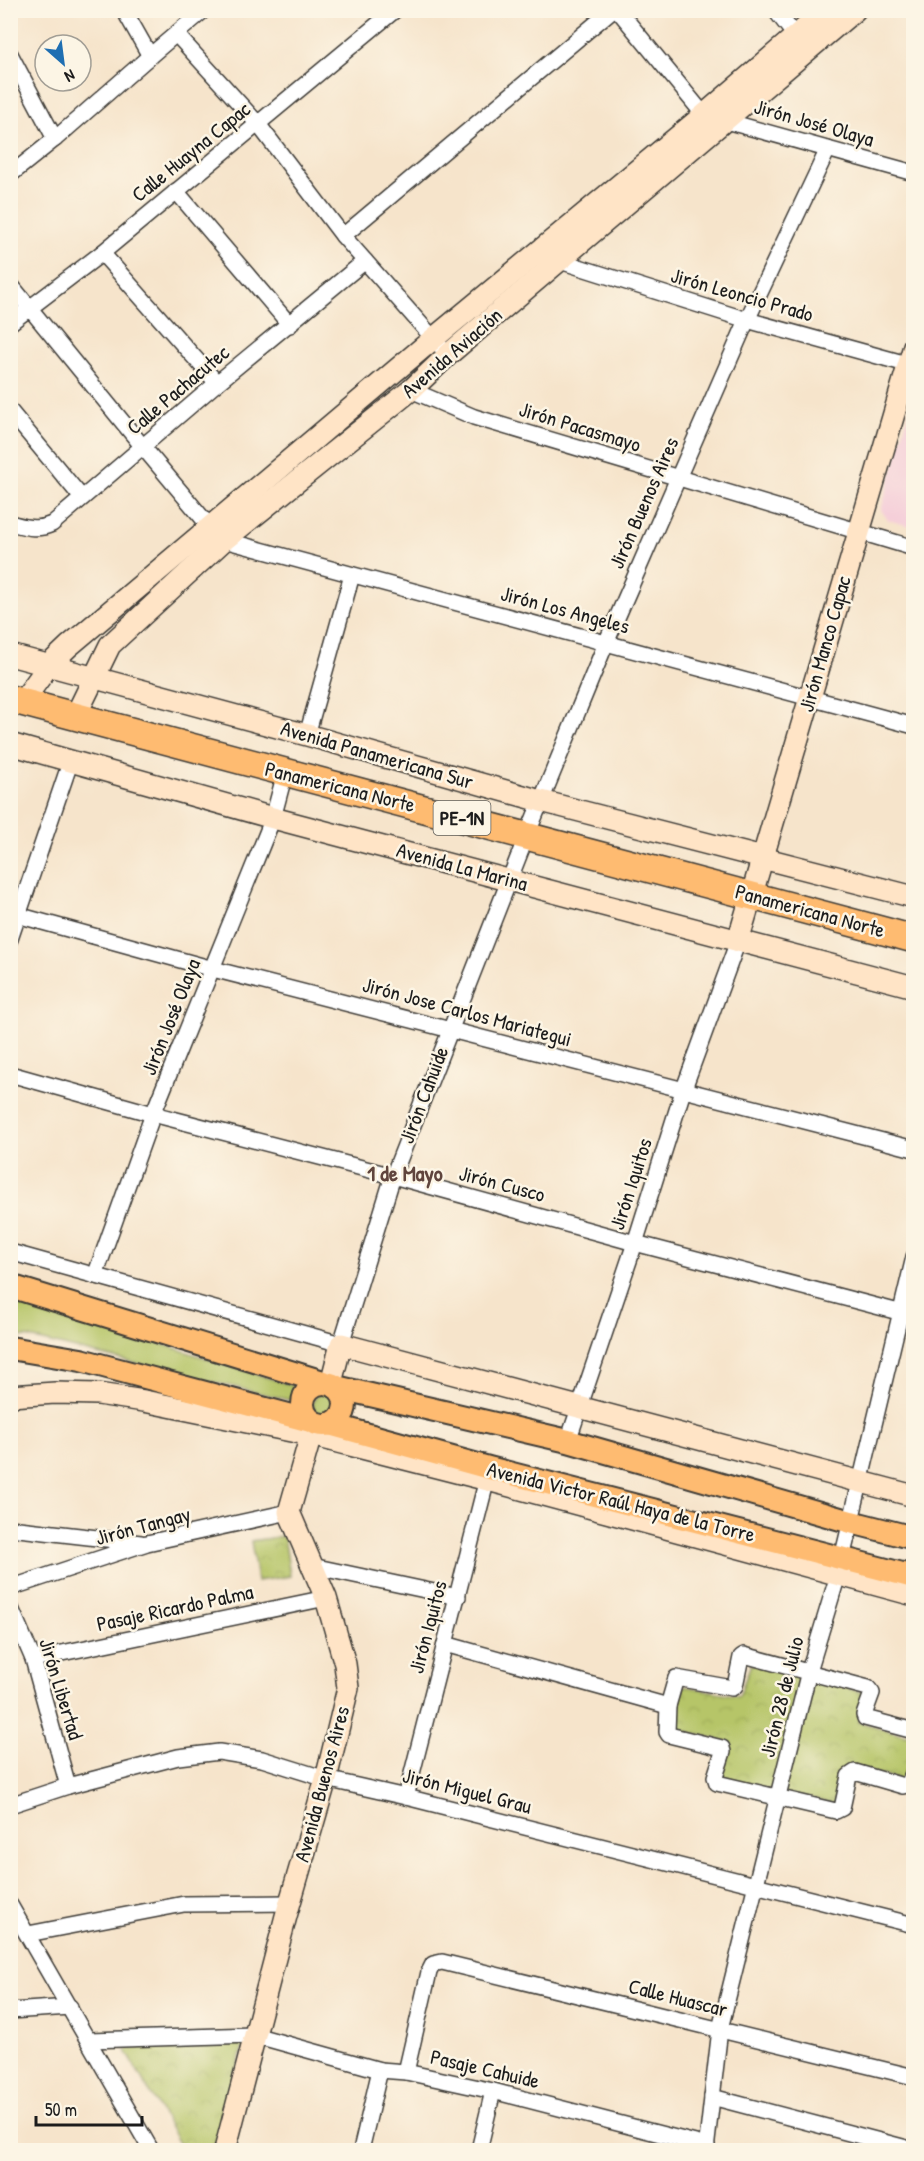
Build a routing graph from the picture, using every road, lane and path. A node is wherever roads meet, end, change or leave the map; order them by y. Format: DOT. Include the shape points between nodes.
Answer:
graph roads {
  1 [pos="124,10"];
  2 [pos="204,10"];
  3 [pos="395,10"];
  4 [pos="612,10"];
  5 [pos="618,10"];
  6 [pos="775,10"];
  7 [pos="826,10"];
  8 [pos="855,10"];
  9 [pos="177,35"];
  10 [pos="801,43"];
  11 [pos="10,54"];
  12 [pos="150,56"];
  13 [pos="704,115"];
  14 [pos="725,120"];
  15 [pos="258,124"];
  16 [pos="55,139"];
  17 [pos="828,149"];
  18 [pos="914,173"];
  19 [pos="10,175"];
  20 [pos="176,191"];
  21 [pos="343,236"];
  22 [pos="102,253"];
  23 [pos="365,261"];
  24 [pos="560,261"];
  25 [pos="10,284"];
  26 [pos="31,309"];
  27 [pos="747,320"];
  28 [pos="10,323"];
  29 [pos="290,325"];
  30 [pos="433,339"];
  31 [pos="449,354"];
  32 [pos="912,359"];
  33 [pos="217,383"];
  34 [pos="411,390"];
  35 [pos="10,411"];
  36 [pos="143,447"];
  37 [pos="678,479"];
  38 [pos="82,498"];
  39 [pos="10,523"];
  40 [pos="858,532"];
  41 [pos="217,534"];
  42 [pos="914,548"];
  43 [pos="352,575"];
  44 [pos="606,643"];
  45 [pos="10,655"];
  46 [pos="49,665"];
  47 [pos="93,679"];
  48 [pos="810,697"];
  49 [pos="16,700"];
  50 [pos="76,715"];
  51 [pos="914,726"];
  52 [pos="308,735"];
  53 [pos="10,744"];
  54 [pos="70,760"];
  55 [pos="285,773"];
  56 [pos="541,801"];
  57 [pos="273,818"];
  58 [pos="527,835"];
  59 [pos="763,859"];
  60 [pos="510,879"];
  61 [pos="751,895"];
  62 [pos="914,897"];
  63 [pos="15,914"];
  64 [pos="10,939"];
  65 [pos="914,939"];
  66 [pos="738,941"];
  67 [pos="213,969"];
  68 [pos="914,987"];
  69 [pos="450,1029"];
  70 [pos="10,1074"];
  71 [pos="683,1091"];
  72 [pos="153,1114"];
  73 [pos="914,1149"];
  74 [pos="393,1176"];
  75 [pos="635,1243"];
  76 [pos="10,1252"];
  77 [pos="914,1257"];
  78 [pos="95,1276"];
  79 [pos="10,1286"];
  80 [pos="906,1314"];
  81 [pos="341,1344"];
  82 [pos="10,1348"];
  83 [pos="330,1384"];
  84 [pos="10,1396"];
  85 [pos="581,1406"];
  86 [pos="317,1426"];
  87 [pos="568,1441"];
  88 [pos="488,1474"];
  89 [pos="860,1482"];
  90 [pos="914,1496"];
  91 [pos="290,1512"];
  92 [pos="850,1522"];
  93 [pos="10,1528"];
  94 [pos="914,1538"];
  95 [pos="147,1543"];
  96 [pos="312,1566"];
  97 [pos="840,1567"];
  98 [pos="914,1577"];
  99 [pos="10,1588"];
  100 [pos="914,1595"];
  101 [pos="458,1597"];
  102 [pos="326,1598"];
  103 [pos="10,1606"];
  104 [pos="445,1644"];
  105 [pos="33,1659"];
  106 [pos="809,1671"];
  107 [pos="668,1706"];
  108 [pos="914,1731"];
  109 [pos="914,1771"];
  110 [pos="326,1779"];
  111 [pos="68,1786"];
  112 [pos="406,1797"];
  113 [pos="779,1797"];
  114 [pos="10,1805"];
  115 [pos="755,1886"];
  116 [pos="289,1903"];
  117 [pos="10,1905"];
  118 [pos="914,1925"];
  119 [pos="28,1934"];
  120 [pos="70,2007"];
  121 [pos="10,2011"];
  122 [pos="720,2029"];
  123 [pos="254,2035"];
  124 [pos="89,2040"];
  125 [pos="380,2070"];
  126 [pos="406,2072"];
  127 [pos="914,2077"];
  128 [pos="493,2091"];
  129 [pos="712,2097"];
  130 [pos="706,2148"];
  131 [pos="914,2150"];
  132 [pos="151,2151"];
  133 [pos="225,2151"];
  134 [pos="361,2151"];
  135 [pos="479,2151"];
  1 -- 12 [label="street"];
  2 -- 9 [label="street"];
  3 -- 15 [label="street, Calle Huayna Capac"];
  4 -- 21 [label="street"];
  5 -- 13 [label="street"];
  6 -- 10 [label="street"];
  7 -- 10 [label="main road, Avenida Aviación"];
  8 -- 10 [label="main road, Avenida Aviación"];
  9 -- 12 [label="street"];
  9 -- 15 [label="street"];
  10 -- 13 [label="main road, Avenida Aviación"];
  10 -- 14 [label="main road, Avenida Aviación"];
  11 -- 16 [label="street"];
  12 -- 16 [label="street"];
  13 -- 14 [label="street, Jirón José Olaya"];
  13 -- 30 [label="main road, Avenida Aviación"];
  14 -- 17 [label="street, Jirón José Olaya"];
  14 -- 24 [label="main road, Avenida Aviación"];
  15 -- 20 [label="street, Calle Huayna Capac"];
  15 -- 21 [label="street"];
  16 -- 19 [label="street"];
  17 -- 18 [label="street, Jirón José Olaya"];
  17 -- 27 [label="street, Jirón Buenos Aires"];
  20 -- 22 [label="street, Calle Huayna Capac"];
  20 -- 29 [label="street"];
  21 -- 23 [label="street"];
  22 -- 26 [label="street, Calle Huayna Capac"];
  22 -- 33 [label="street"];
  23 -- 29 [label="street, Calle Pachacutec"];
  23 -- 30 [label="street"];
  24 -- 27 [label="street, Jirón Leoncio Prado"];
  24 -- 31 [label="main road, Avenida Aviación"];
  25 -- 26 [label="street"];
  26 -- 28 [label="street, Calle Huayna Capac"];
  26 -- 36 [label="street"];
  27 -- 32 [label="street, Jirón Leoncio Prado"];
  27 -- 37 [label="street, Jirón Buenos Aires"];
  29 -- 33 [label="street, Calle Pachacutec"];
  30 -- 31 [label="street"];
  30 -- 41 [label="main road, Avenida Aviación"];
  31 -- 34 [label="main road, Avenida Aviación"];
  32 -- 40 [label="main road, Jirón Manco Capac"];
  33 -- 36 [label="street, Calle Pachacutec"];
  34 -- 37 [label="street, Jirón Pacasmayo" via="474,417"];
  34 -- 41 [label="main road, Avenida Aviación"];
  35 -- 38 [label="street"];
  36 -- 38 [label="street, Calle Pachacutec"];
  36 -- 41 [label="street"];
  37 -- 40 [label="street, Jirón Pacasmayo"];
  37 -- 44 [label="street, Jirón Buenos Aires"];
  38 -- 39 [label="street, Calle Pachacutec" via="43,528"];
  40 -- 42 [label="street, Jirón Pacasmayo"];
  40 -- 48 [label="main road, Jirón Manco Capac"];
  41 -- 43 [label="street, Jirón Los Angeles"];
  41 -- 46 [label="main road, Avenida Aviación"];
  41 -- 47 [label="main road, Avenida Aviación" via="110,645"];
  43 -- 44 [label="street, Jirón Los Angeles"];
  43 -- 52 [label="street"];
  44 -- 48 [label="street, Jirón Los Angeles"];
  44 -- 56 [label="street, Jirón Buenos Aires"];
  45 -- 46 [label="main road, Avenida Panamericana Sur"];
  46 -- 47 [label="main road, Avenida Panamericana Sur"];
  46 -- 49 [label="main road, Avenida Aviación"];
  47 -- 50 [label="main road, Avenida Aviación"];
  47 -- 52 [label="main road, Avenida Panamericana Sur"];
  48 -- 51 [label="street, Jirón Los Angeles"];
  48 -- 59 [label="main road, Jirón Manco Capac"];
  49 -- 50 [label="highway, Panamericana Norte / PE-1N"];
  50 -- 55 [label="highway, Panamericana Norte / PE-1N"];
  52 -- 56 [label="main road, Avenida Panamericana Sur"];
  53 -- 54 [label="main road, Avenida La Marina"];
  54 -- 57 [label="main road, Avenida La Marina"];
  54 -- 63 [label="street"];
  55 -- 57 [label="street, Jirón José Olaya"];
  55 -- 58 [label="highway, Panamericana Norte / PE-1N"];
  56 -- 58 [label="street, Jirón Buenos Aires"];
  56 -- 59 [label="main road, Avenida Panamericana Sur"];
  57 -- 60 [label="main road, Avenida La Marina"];
  57 -- 67 [label="street, Jirón José Olaya"];
  58 -- 60 [label="street, Jirón Buenos Aires"];
  58 -- 61 [label="highway, Panamericana Norte / PE-1N"];
  59 -- 61 [label="main road, Jirón Manco Capac"];
  59 -- 62 [label="main road, Avenida Panamericana Sur"];
  60 -- 66 [label="main road, Avenida La Marina"];
  60 -- 69 [label="street, Jirón Cahuide"];
  61 -- 65 [label="highway, Panamericana Norte / PE-1N"];
  61 -- 66 [label="main road, Jirón Manco Capac"];
  63 -- 64 [label="street"];
  63 -- 67 [label="street, Jirón Jose Carlos Mariategui"];
  66 -- 68 [label="main road, Avenida La Marina"];
  66 -- 71 [label="street, Jirón Iquitos"];
  67 -- 69 [label="street, Jirón Jose Carlos Mariategui"];
  67 -- 72 [label="street, Jirón José Olaya"];
  69 -- 71 [label="street, Jirón Jose Carlos Mariategui"];
  69 -- 74 [label="street, Jirón Cahuide"];
  70 -- 72 [label="street, Jirón Cusco"];
  71 -- 73 [label="street, Jirón Jose Carlos Mariategui"];
  71 -- 75 [label="street, Jirón Iquitos"];
  72 -- 74 [label="street, Jirón Cusco"];
  72 -- 78 [label="street, Jirón José Olaya"];
  74 -- 75 [label="street, Jirón Cusco"];
  74 -- 81 [label="street, Jirón Cahuide"];
  75 -- 80 [label="street, Jirón Cusco"];
  75 -- 85 [label="street, Jirón Iquitos"];
  76 -- 78 [label="street"];
  77 -- 80 [label="street, Jirón 28 de Julio"];
  78 -- 81 [label="street"];
  79 -- 83 [label="main road, Avenida Victor Raúl Haya de la Torre"];
  80 -- 89 [label="street, Jirón 28 de Julio"];
  81 -- 83 [label="main road, Jirón Cahuide"];
  81 -- 85 [label="main road"];
  82 -- 86 [label="main road, Avenida Victor Raúl Haya de la Torre" via="81,1360"];
  83 -- 86 [label="main road" via="344,1398 344,1411 335,1421"];
  83 -- 86 [label="main road" via="309,1388 305,1394 303,1409"];
  83 -- 87 [label="main road, Avenida Victor Raúl Haya de la Torre"];
  84 -- 86 [label="main road" via="98,1394"];
  85 -- 87 [label="street, Jirón Iquitos"];
  85 -- 89 [label="main road"];
  86 -- 88 [label="main road, Avenida Victor Raúl Haya de la Torre"];
  86 -- 91 [label="main road"];
  87 -- 92 [label="main road, Avenida Victor Raúl Haya de la Torre"];
  88 -- 97 [label="main road, Avenida Victor Raúl Haya de la Torre"];
  88 -- 101 [label="street, Jirón Iquitos"];
  89 -- 90 [label="main road"];
  89 -- 92 [label="street, Jirón 28 de Julio"];
  91 -- 95 [label="street, Jirón Tangay"];
  91 -- 96 [label="main road, Avenida Buenos Aires"];
  92 -- 94 [label="main road, Avenida Victor Raúl Haya de la Torre"];
  92 -- 97 [label="street, Jirón 28 de Julio"];
  93 -- 95 [label="street"];
  95 -- 99 [label="street, Jirón Tangay"];
  96 -- 101 [label="street"];
  96 -- 102 [label="main road, Avenida Buenos Aires"];
  97 -- 98 [label="main road, Avenida Victor Raúl Haya de la Torre"];
  97 -- 100 [label="main road"];
  97 -- 106 [label="street, Jirón 28 de Julio"];
  101 -- 104 [label="street, Jirón Iquitos"];
  102 -- 105 [label="street, Pasaje Ricardo Palma"];
  102 -- 110 [label="main road, Avenida Buenos Aires" via="348,1688"];
  103 -- 105 [label="street, Jirón Libertad"];
  104 -- 107 [label="street"];
  104 -- 112 [label="street, Jirón Iquitos"];
  105 -- 111 [label="street, Jirón Libertad"];
  106 -- 107 [label="street" via="744,1655 735,1686 676,1678"];
  106 -- 108 [label="street" via="868,1688 872,1693 866,1718"];
  106 -- 113 [label="street, Jirón 28 de Julio"];
  107 -- 113 [label="street" via="669,1735 722,1748 717,1783"];
  109 -- 113 [label="street" via="909,1783 903,1786 852,1773 842,1808 836,1811"];
  110 -- 111 [label="street, Jirón Miguel Grau" via="262,1759 219,1752 178,1757"];
  110 -- 112 [label="street, Jirón Miguel Grau"];
  110 -- 116 [label="main road, Avenida Buenos Aires"];
  111 -- 114 [label="street, Jirón Miguel Grau"];
  112 -- 115 [label="street, Jirón Miguel Grau"];
  113 -- 115 [label="street, Jirón 28 de Julio"];
  115 -- 118 [label="street, Jirón Miguel Grau"];
  115 -- 122 [label="street, Jirón 28 de Julio"];
  116 -- 119 [label="street" via="184,1904"];
  116 -- 123 [label="main road, Avenida Buenos Aires"];
  117 -- 119 [label="street"];
  119 -- 120 [label="street"];
  120 -- 121 [label="street"];
  120 -- 124 [label="street"];
  122 -- 126 [label="street, Calle Huascar" via="442,1962 433,1964 429,1972"];
  122 -- 127 [label="street, Calle Huascar"];
  122 -- 129 [label="street, Jirón 28 de Julio"];
  123 -- 124 [label="street, Pasaje Cahuide"];
  123 -- 125 [label="street, Pasaje Cahuide"];
  123 -- 133 [label="main road, Avenida Buenos Aires"];
  124 -- 132 [label="street"];
  125 -- 126 [label="street, Pasaje Cahuide"];
  125 -- 134 [label="street"];
  126 -- 128 [label="street, Pasaje Cahuide"];
  128 -- 130 [label="street, Pasaje Cahuide"];
  128 -- 135 [label="street"];
  129 -- 130 [label="street, Jirón 28 de Julio"];
  129 -- 131 [label="street"];
}
